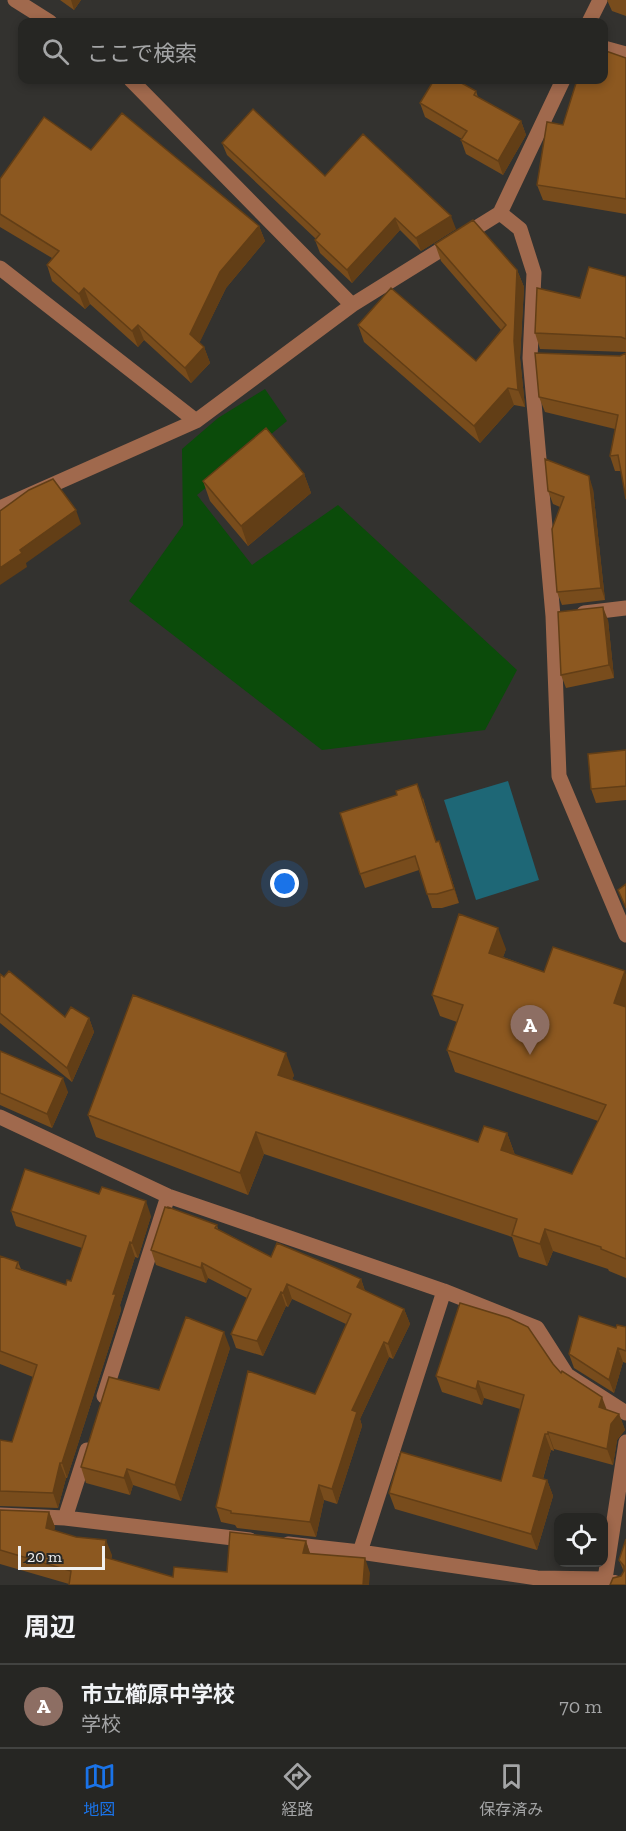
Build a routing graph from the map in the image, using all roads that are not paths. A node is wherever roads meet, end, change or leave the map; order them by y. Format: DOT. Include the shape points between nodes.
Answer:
graph roads {
  1 [pos="15,0"];
  2 [pos="600,0"];
  3 [pos="44,18"];
  4 [pos="592,18"];
  5 [pos="608,49"];
  6 [pos="626,54"];
  7 [pos="135,84"];
  8 [pos="561,84"];
  9 [pos="500,213"];
  10 [pos="0,268"];
  11 [pos="352,304"];
  12 [pos="196,421"];
  13 [pos="0,508"];
  14 [pos="626,608"];
  15 [pos="563,615"];
  16 [pos="626,935"];
  17 [pos="0,1117"];
  18 [pos="168,1196"];
  19 [pos="444,1291"];
  20 [pos="100,1407"];
  21 [pos="626,1413"];
  22 [pos="90,1440"];
  23 [pos="626,1442"];
  24 [pos="0,1515"];
  25 [pos="65,1518"];
  26 [pos="360,1552"];
  27 [pos="604,1582"];
  28 [pos="621,1585"];
  1 -- 3 [label="street"];
  2 -- 4 [label="street"];
  5 -- 6 [label="street"];
  7 -- 11 [label="street"];
  8 -- 9 [label="street"];
  9 -- 11 [label="street"];
  9 -- 15 [label="street" via="520,230 534,273 536,358"];
  10 -- 12 [label="street"];
  11 -- 12 [label="street"];
  12 -- 13 [label="street"];
  14 -- 15 [label="street"];
  15 -- 16 [label="street" via="559,776"];
  17 -- 18 [label="street"];
  18 -- 19 [label="street"];
  18 -- 20 [label="street"];
  19 -- 21 [label="street" via="537,1328 567,1375"];
  19 -- 26 [label="street"];
  22 -- 25 [label="street"];
  23 -- 27 [label="street"];
  24 -- 25 [label="street"];
  25 -- 26 [label="street"];
  26 -- 27 [label="street" via="537,1578"];
  27 -- 28 [label="street"];
}
